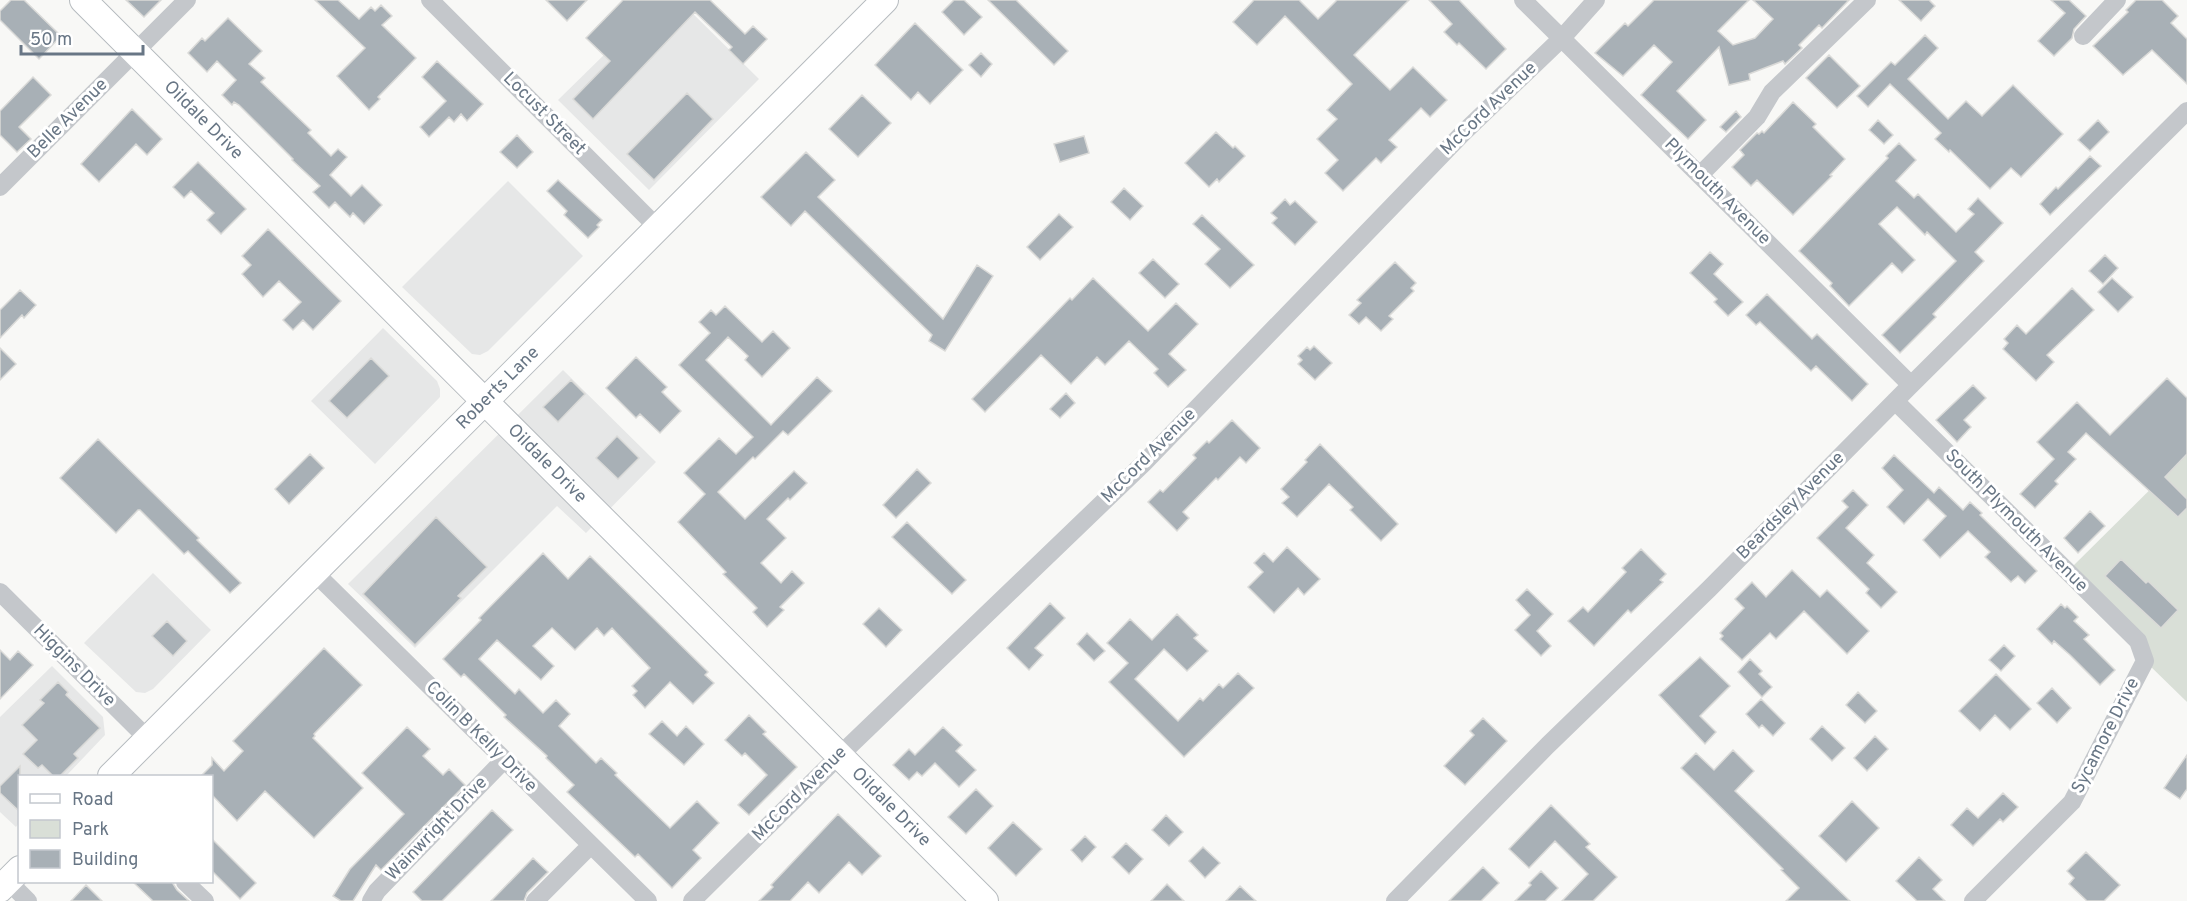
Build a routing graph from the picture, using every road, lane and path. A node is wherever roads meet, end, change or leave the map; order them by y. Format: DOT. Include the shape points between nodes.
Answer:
graph roads {
  1 [pos="83,0"];
  2 [pos="187,0"];
  3 [pos="430,0"];
  4 [pos="885,0"];
  5 [pos="1523,0"];
  6 [pos="1596,0"];
  7 [pos="1867,0"];
  8 [pos="2118,0"];
  9 [pos="2083,36"];
  10 [pos="1562,38"];
  11 [pos="135,52"];
  12 [pos="2187,111"];
  13 [pos="1700,175"];
  14 [pos="0,187"];
  15 [pos="657,227"];
  16 [pos="1911,385"];
  17 [pos="483,401"];
  18 [pos="1895,401"];
  19 [pos="314,572"];
  20 [pos="0,592"];
  21 [pos="2138,641"];
  22 [pos="148,739"];
  23 [pos="840,755"];
  24 [pos="504,760"];
  25 [pos="113,775"];
  26 [pos="591,845"];
  27 [pos="9,880"];
  28 [pos="186,883"];
  29 [pos="28,901"];
  30 [pos="205,901"];
  31 [pos="371,901"];
  32 [pos="535,901"];
  33 [pos="648,901"];
  34 [pos="692,901"];
  35 [pos="985,901"];
  36 [pos="1395,901"];
  37 [pos="1973,901"];
  1 -- 11 [label="street, Oildale Drive"];
  2 -- 11 [label="street, Belle Avenue"];
  3 -- 15 [label="street, Locust Street"];
  4 -- 15 [label="street, Roberts Lane"];
  5 -- 10 [label="street, Plymouth Avenue"];
  6 -- 10 [label="street, McCord Avenue"];
  7 -- 13 [label="street" via="1772,92 1757,117"];
  8 -- 9 [label="street"];
  10 -- 13 [label="street, Plymouth Avenue"];
  10 -- 23 [label="street, McCord Avenue" via="1462,134 1144,463"];
  11 -- 14 [label="street, Belle Avenue"];
  11 -- 17 [label="street, Oildale Drive"];
  12 -- 16 [label="street, Beardsley Avenue"];
  13 -- 16 [label="street, Plymouth Avenue"];
  15 -- 17 [label="street, Roberts Lane"];
  16 -- 18 [label="street, Beardsley Avenue"];
  17 -- 19 [label="street, Roberts Lane"];
  17 -- 23 [label="street, Oildale Drive"];
  18 -- 21 [label="street, South Plymouth Avenue"];
  18 -- 36 [label="street, Beardsley Avenue"];
  19 -- 22 [label="street, Roberts Lane"];
  19 -- 24 [label="street, Colin B Kelly Drive"];
  20 -- 22 [label="street, Higgins Drive"];
  21 -- 37 [label="street, Sycamore Drive" via="2145,661 2072,802"];
  22 -- 25 [label="street, Roberts Lane"];
  23 -- 34 [label="street, McCord Avenue"];
  23 -- 35 [label="street, Oildale Drive"];
  24 -- 26 [label="street, Colin B Kelly Drive"];
  24 -- 31 [label="street, Wainwright Drive"];
  26 -- 32 [label="street"];
  26 -- 33 [label="street, Colin B Kelly Drive"];
  27 -- 29 [label="street"];
  28 -- 30 [label="street"];
}
